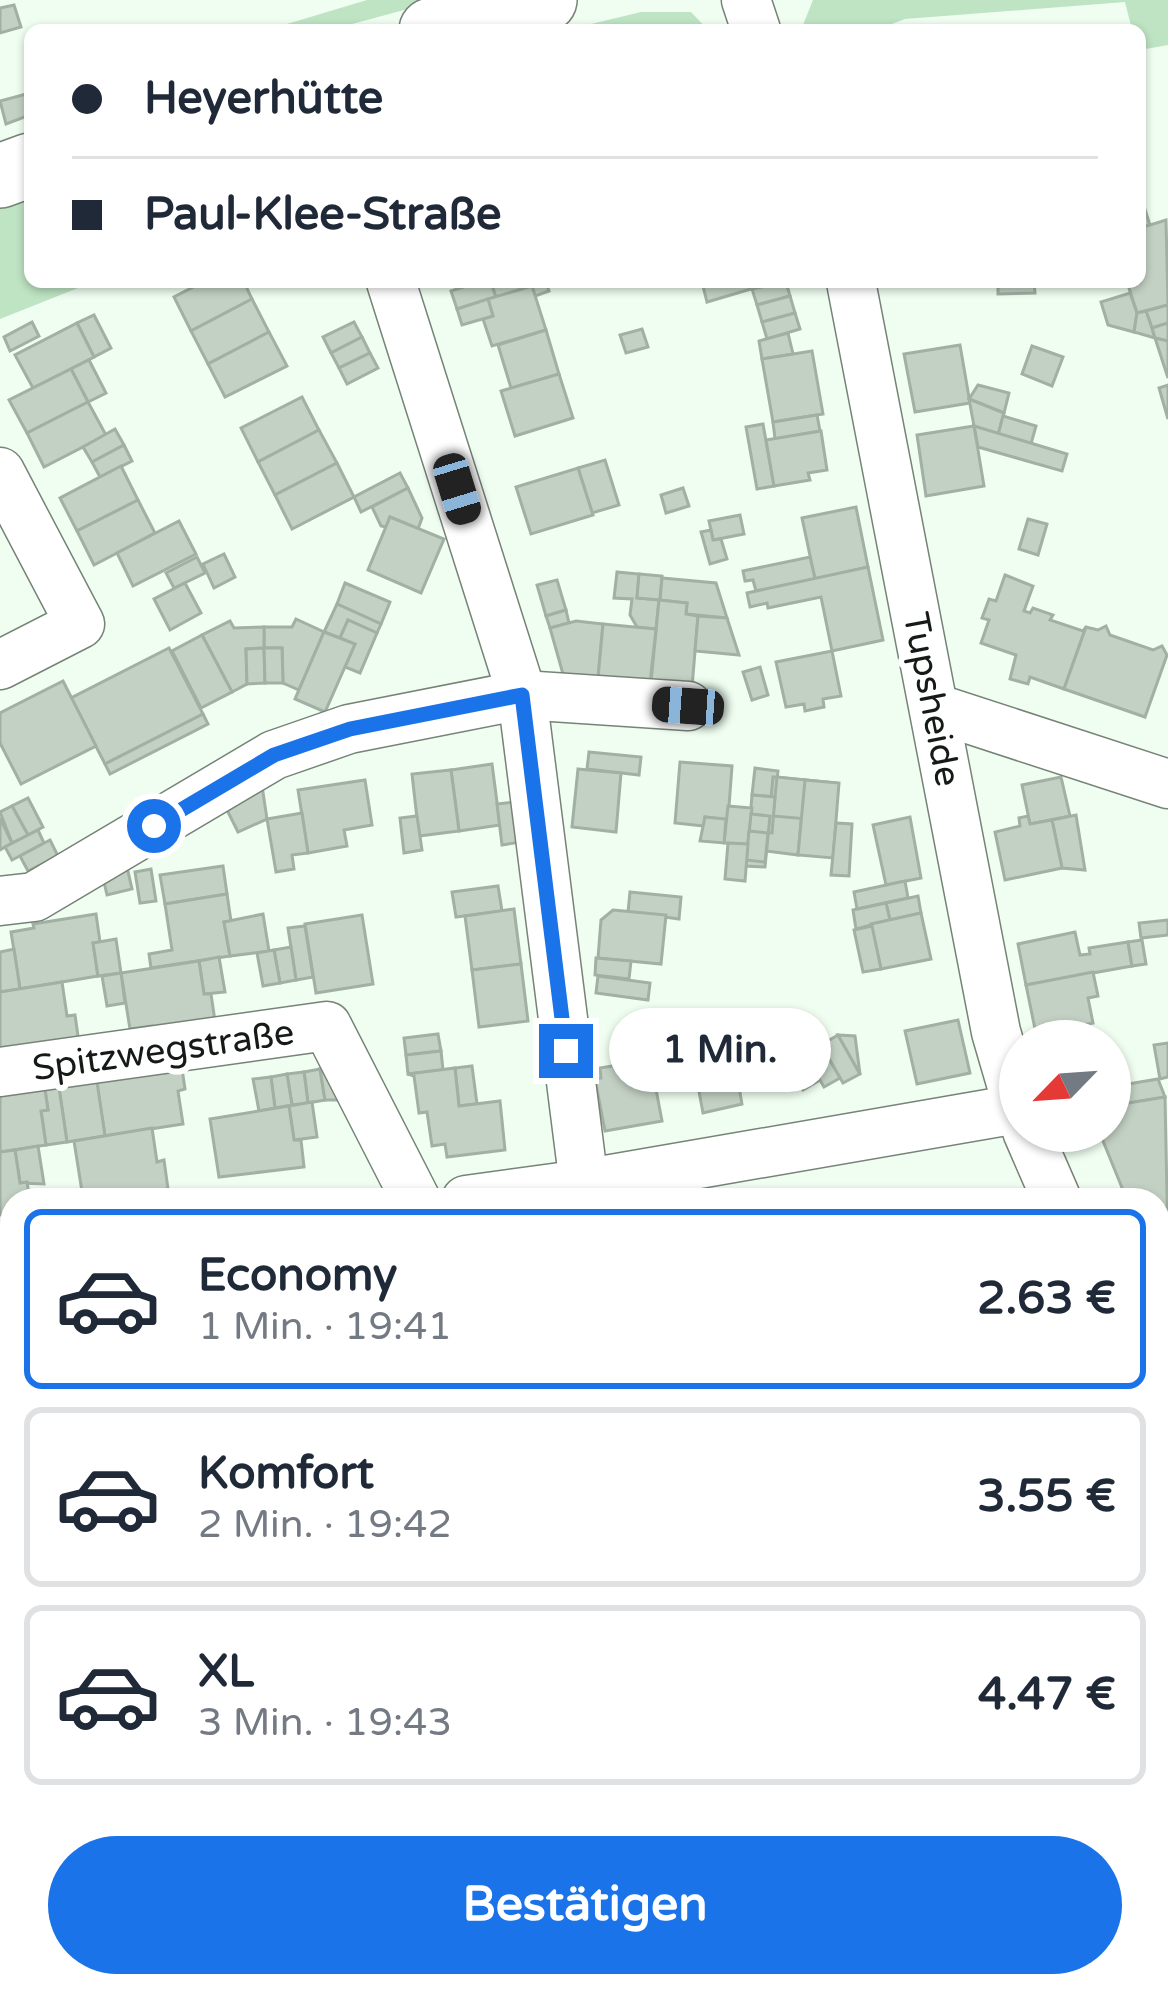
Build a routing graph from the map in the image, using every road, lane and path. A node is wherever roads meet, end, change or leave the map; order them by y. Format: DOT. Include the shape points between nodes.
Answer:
graph roads {
  1 [pos="545,0"];
  2 [pos="454,24"];
  3 [pos="393,288"];
  4 [pos="852,288"];
  5 [pos="0,472"];
  6 [pos="0,665"];
  7 [pos="522,695"];
  8 [pos="688,706"];
  9 [pos="935,708"];
  10 [pos="1168,784"];
  11 [pos="0,901"];
  12 [pos="999,1042"];
  13 [pos="0,1072"];
  14 [pos="999,1122"];
  15 [pos="1037,1152"];
  16 [pos="410,1188"];
  17 [pos="584,1188"];
  18 [pos="609,1188"];
  19 [pos="1052,1188"];
  1 -- 2 [label="main road"];
  3 -- 7 [label="street"];
  4 -- 9 [label="street, Tupsheide"];
  5 -- 6 [label="street" via="80,624"];
  7 -- 8 [label="street"];
  7 -- 11 [label="street" via="350,729 274,755 34,897"];
  7 -- 17 [label="street"];
  9 -- 10 [label="street"];
  9 -- 12 [label="street, Tupsheide"];
  13 -- 16 [label="street, Spitzwegstraße" via="327,1026"];
  14 -- 18 [label="street"];
  15 -- 19 [label="street, Tupsheide"];
}
